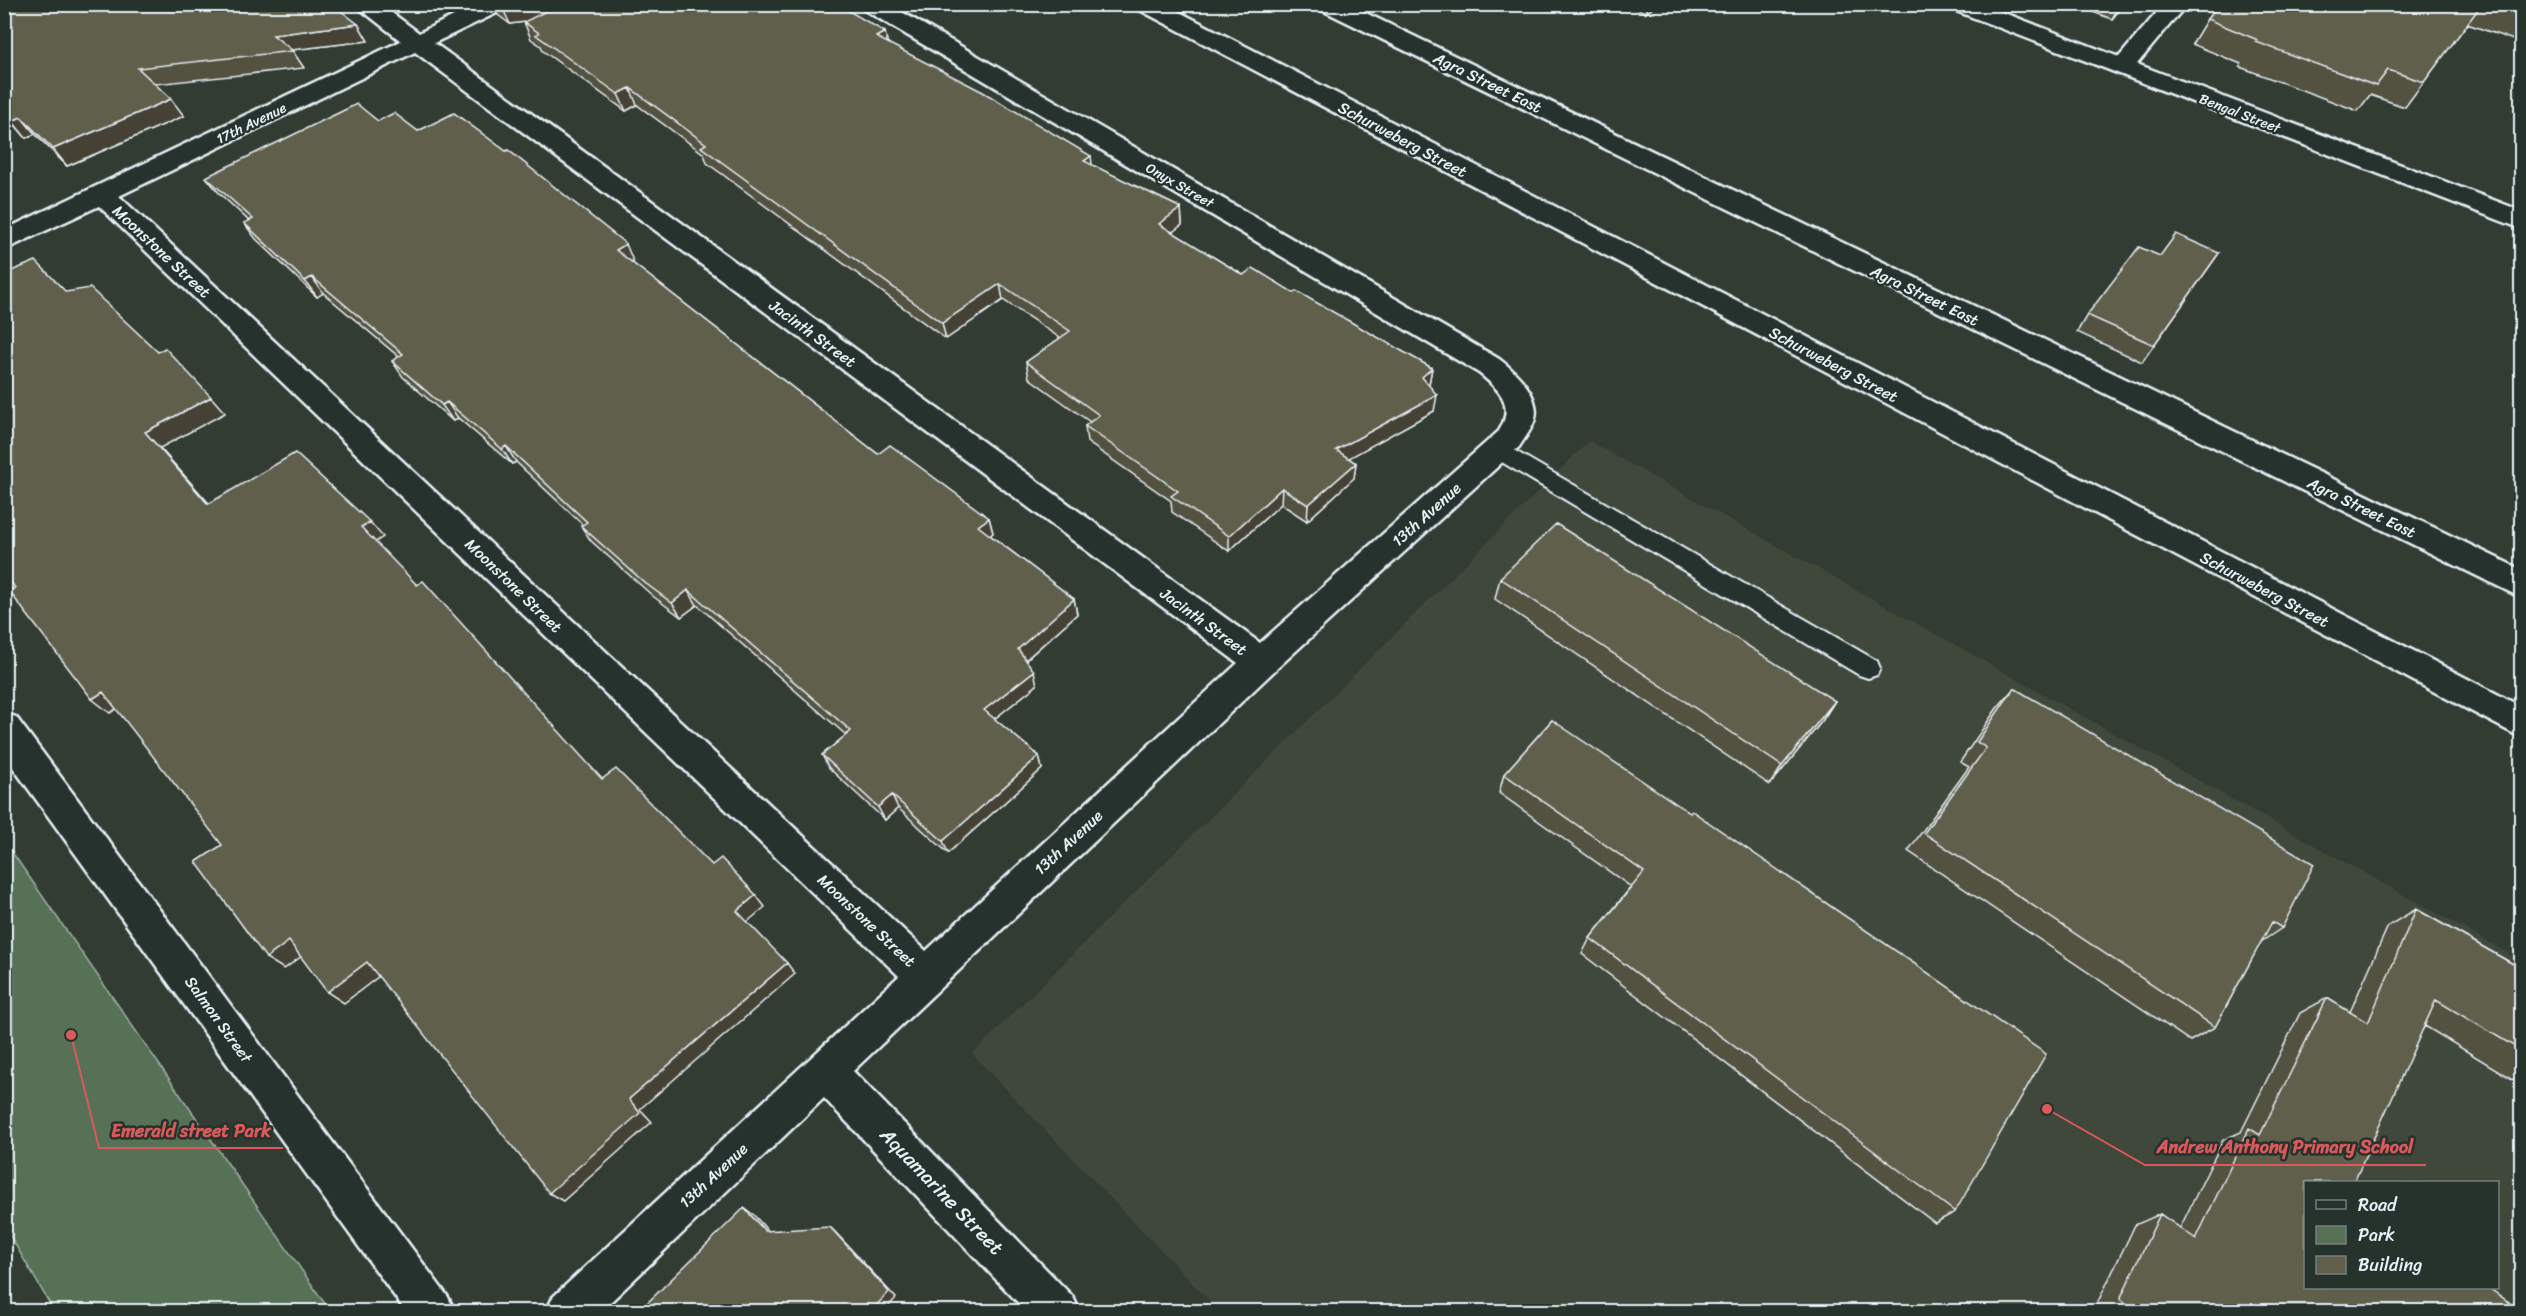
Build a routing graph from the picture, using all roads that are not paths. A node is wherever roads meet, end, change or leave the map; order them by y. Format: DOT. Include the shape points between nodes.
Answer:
graph roads {
  1 [pos="365,4"];
  2 [pos="497,4"];
  3 [pos="871,4"];
  4 [pos="1146,4"];
  5 [pos="1328,4"];
  6 [pos="1959,4"];
  7 [pos="2176,4"];
  8 [pos="417,42"];
  9 [pos="2122,68"];
  10 [pos="103,195"];
  11 [pos="2522,221"];
  12 [pos="9,233"];
  13 [pos="1489,366"];
  14 [pos="1498,449"];
  15 [pos="2520,581"];
  16 [pos="1260,662"];
  17 [pos="1868,668"];
  18 [pos="2522,724"];
  19 [pos="4,727"];
  20 [pos="925,975"];
  21 [pos="825,1070"];
  22 [pos="432,1311"];
  23 [pos="568,1311"];
  24 [pos="1058,1311"];
  1 -- 8 [label="street, Jacinth Street"];
  2 -- 8 [label="street, 17th Avenue"];
  3 -- 13 [label="street, Onyx Street"];
  4 -- 18 [label="street, Schurweberg Street"];
  5 -- 15 [label="street, Agra Street East"];
  6 -- 9 [label="street, Bengal Street"];
  7 -- 9 [label="street"];
  8 -- 10 [label="street, 17th Avenue"];
  8 -- 16 [label="street, Jacinth Street"];
  9 -- 11 [label="street, Bengal Street"];
  10 -- 12 [label="street, 17th Avenue"];
  10 -- 20 [label="street, Moonstone Street"];
  13 -- 14 [label="street, 13th Avenue" via="1506,380 1518,398 1520,420"];
  14 -- 16 [label="street, 13th Avenue"];
  14 -- 17 [label="lane"];
  16 -- 20 [label="street, 13th Avenue"];
  19 -- 22 [label="street, Salmon Street"];
  20 -- 21 [label="street, 13th Avenue"];
  21 -- 23 [label="street, 13th Avenue"];
  21 -- 24 [label="street, Aquamarine Street"];
}
